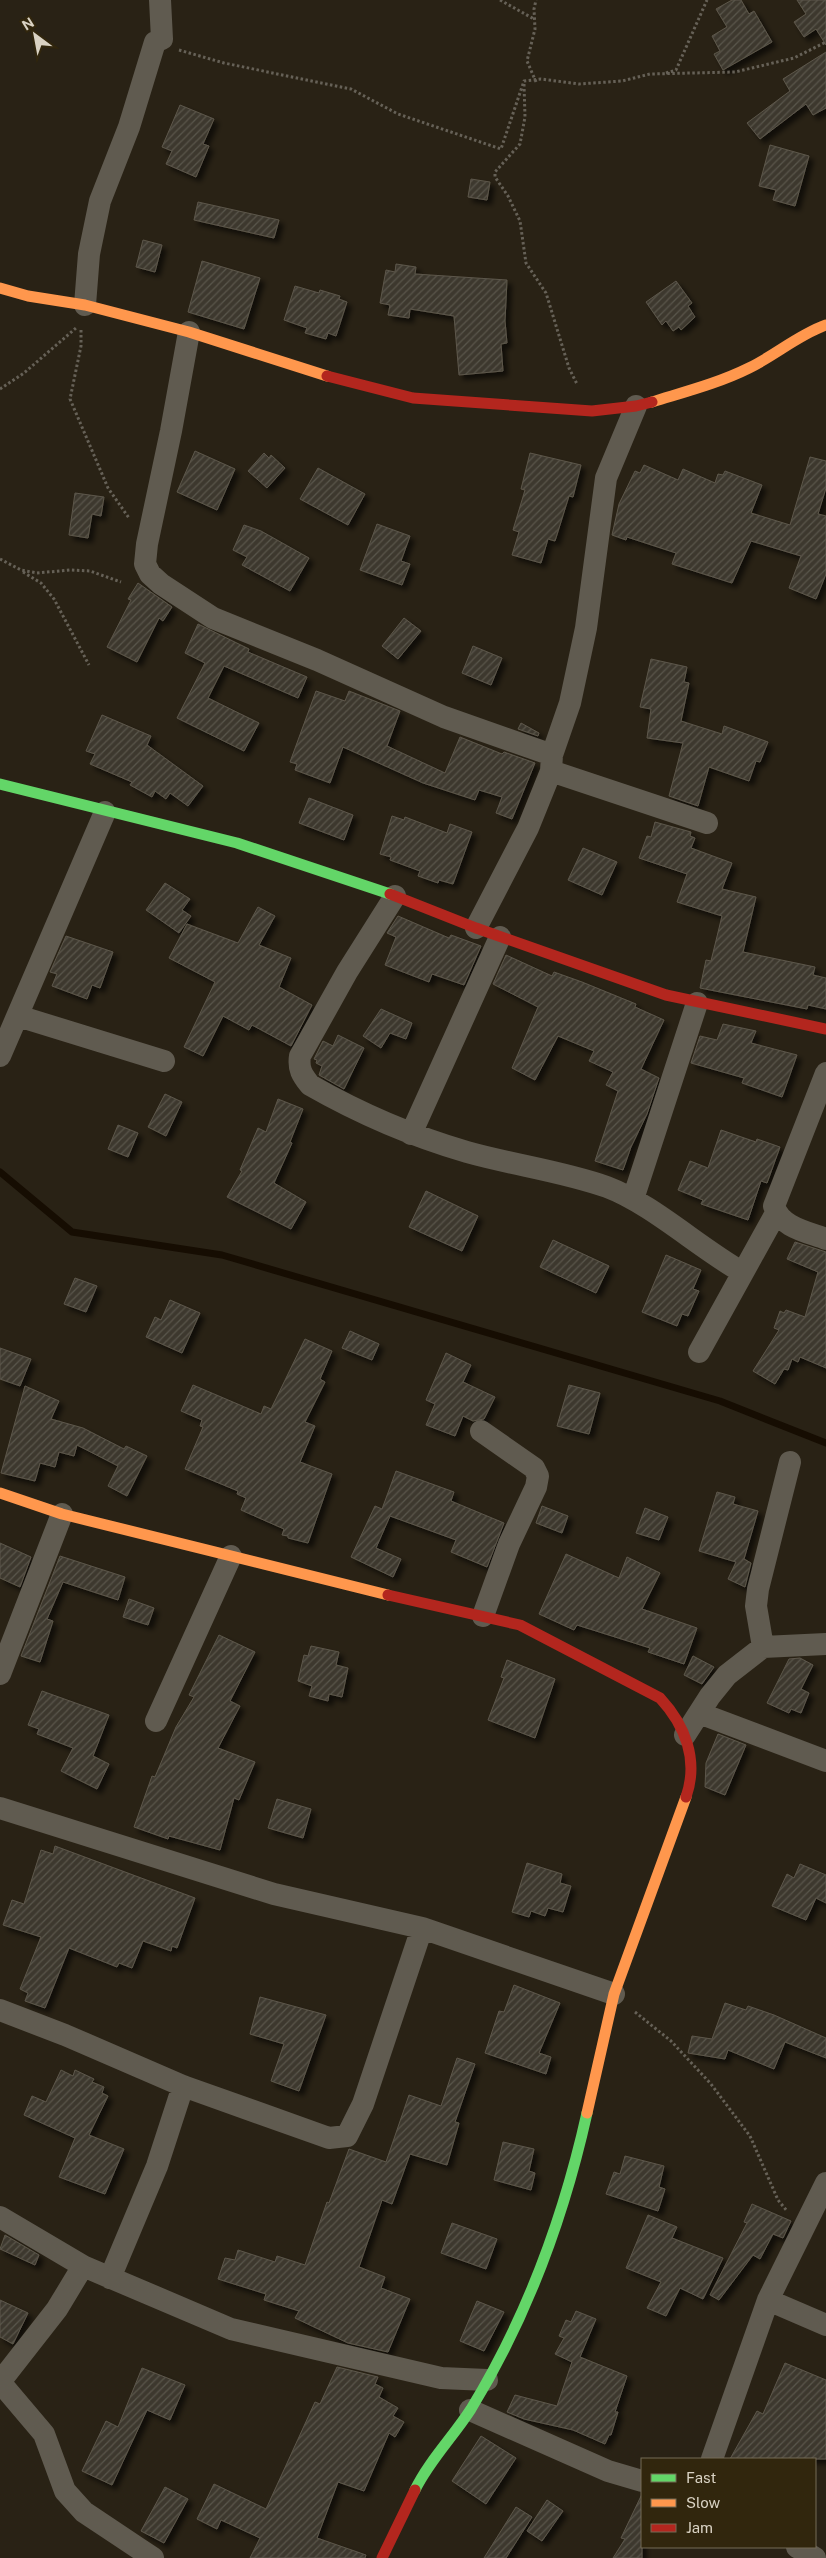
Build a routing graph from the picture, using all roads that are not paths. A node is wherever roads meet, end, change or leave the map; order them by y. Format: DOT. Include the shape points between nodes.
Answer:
graph roads {
  1 [pos="160,0"];
  2 [pos="0,288"];
  3 [pos="85,305"];
  4 [pos="826,325"];
  5 [pos="188,332"];
  6 [pos="636,406"];
  7 [pos="552,763"];
  8 [pos="0,784"];
  9 [pos="105,812"];
  10 [pos="707,823"];
  11 [pos="395,896"];
  12 [pos="476,928"];
  13 [pos="500,937"];
  14 [pos="697,1003"];
  15 [pos="18,1016"];
  16 [pos="826,1030"];
  17 [pos="0,1056"];
  18 [pos="164,1061"];
  19 [pos="826,1073"];
  20 [pos="411,1134"];
  21 [pos="633,1199"];
  22 [pos="776,1213"];
  23 [pos="826,1239"];
  24 [pos="742,1272"];
  25 [pos="699,1352"];
  26 [pos="480,1431"];
  27 [pos="790,1462"];
  28 [pos="0,1493"];
  29 [pos="62,1514"];
  30 [pos="231,1556"];
  31 [pos="483,1616"];
  32 [pos="826,1644"];
  33 [pos="763,1647"];
  34 [pos="0,1674"];
  35 [pos="699,1713"];
  36 [pos="156,1722"];
  37 [pos="686,1735"];
  38 [pos="826,1761"];
  39 [pos="0,1808"];
  40 [pos="422,1928"];
  41 [pos="614,1994"];
  42 [pos="0,2010"];
  43 [pos="183,2086"];
  44 [pos="826,2183"];
  45 [pos="0,2217"];
  46 [pos="83,2266"];
  47 [pos="110,2278"];
  48 [pos="768,2300"];
  49 [pos="826,2325"];
  50 [pos="487,2380"];
  51 [pos="470,2410"];
  52 [pos="712,2458"];
  53 [pos="641,2481"];
  54 [pos="799,2548"];
  55 [pos="153,2558"];
  56 [pos="382,2558"];
  57 [pos="815,2558"];
  1 -- 3 [label="street" via="162,39 155,42 129,126 100,201 89,254"];
  2 -- 3 [label="street"];
  3 -- 5 [label="street"];
  4 -- 6 [label="street" via="810,331 749,368 692,390"];
  5 -- 6 [label="street" via="305,370 413,398 592,410"];
  5 -- 7 [label="street" via="147,544 145,564 150,574 213,618"];
  6 -- 7 [label="street" via="606,478 586,628 570,703"];
  7 -- 10 [label="street"];
  7 -- 12 [label="street" via="528,828"];
  8 -- 9 [label="street"];
  9 -- 11 [label="street" via="237,843"];
  9 -- 15 [label="street"];
  11 -- 12 [label="street"];
  11 -- 20 [label="street" via="347,972 300,1056 299,1066 310,1085"];
  12 -- 13 [label="street"];
  13 -- 14 [label="street"];
  13 -- 20 [label="street"];
  14 -- 16 [label="street"];
  14 -- 21 [label="street"];
  15 -- 17 [label="street"];
  15 -- 18 [label="street"];
  19 -- 22 [label="street" via="776,1199"];
  20 -- 21 [label="street" via="467,1152 607,1187"];
  21 -- 24 [label="street"];
  22 -- 23 [label="street" via="784,1222"];
  22 -- 24 [label="street"];
  24 -- 25 [label="street"];
  26 -- 31 [label="street" via="534,1468 538,1476"];
  27 -- 33 [label="street" via="758,1589 756,1606"];
  28 -- 29 [label="street"];
  29 -- 30 [label="street"];
  29 -- 34 [label="street"];
  30 -- 31 [label="street"];
  30 -- 36 [label="street"];
  31 -- 37 [label="street" via="520,1625 660,1698 676,1713"];
  32 -- 33 [label="street"];
  33 -- 35 [label="street" via="727,1675"];
  35 -- 37 [label="street"];
  35 -- 38 [label="street"];
  37 -- 41 [label="street" via="692,1764 689,1787"];
  39 -- 40 [label="street" via="274,1894"];
  40 -- 41 [label="street"];
  40 -- 43 [label="street" via="363,2104 347,2136 329,2138"];
  41 -- 50 [label="street" via="573,2170 542,2260 509,2339"];
  42 -- 43 [label="street"];
  43 -- 47 [label="street" via="156,2166"];
  44 -- 48 [label="street"];
  45 -- 46 [label="street"];
  46 -- 47 [label="street"];
  46 -- 55 [label="street" via="57,2308 0,2382 44,2434 65,2491 84,2512"];
  47 -- 50 [label="street" via="231,2329 441,2378"];
  48 -- 49 [label="street"];
  48 -- 52 [label="street"];
  50 -- 51 [label="street"];
  51 -- 53 [label="street" via="608,2471"];
  51 -- 56 [label="street" via="422,2477"];
  54 -- 57 [label="street"];
}
